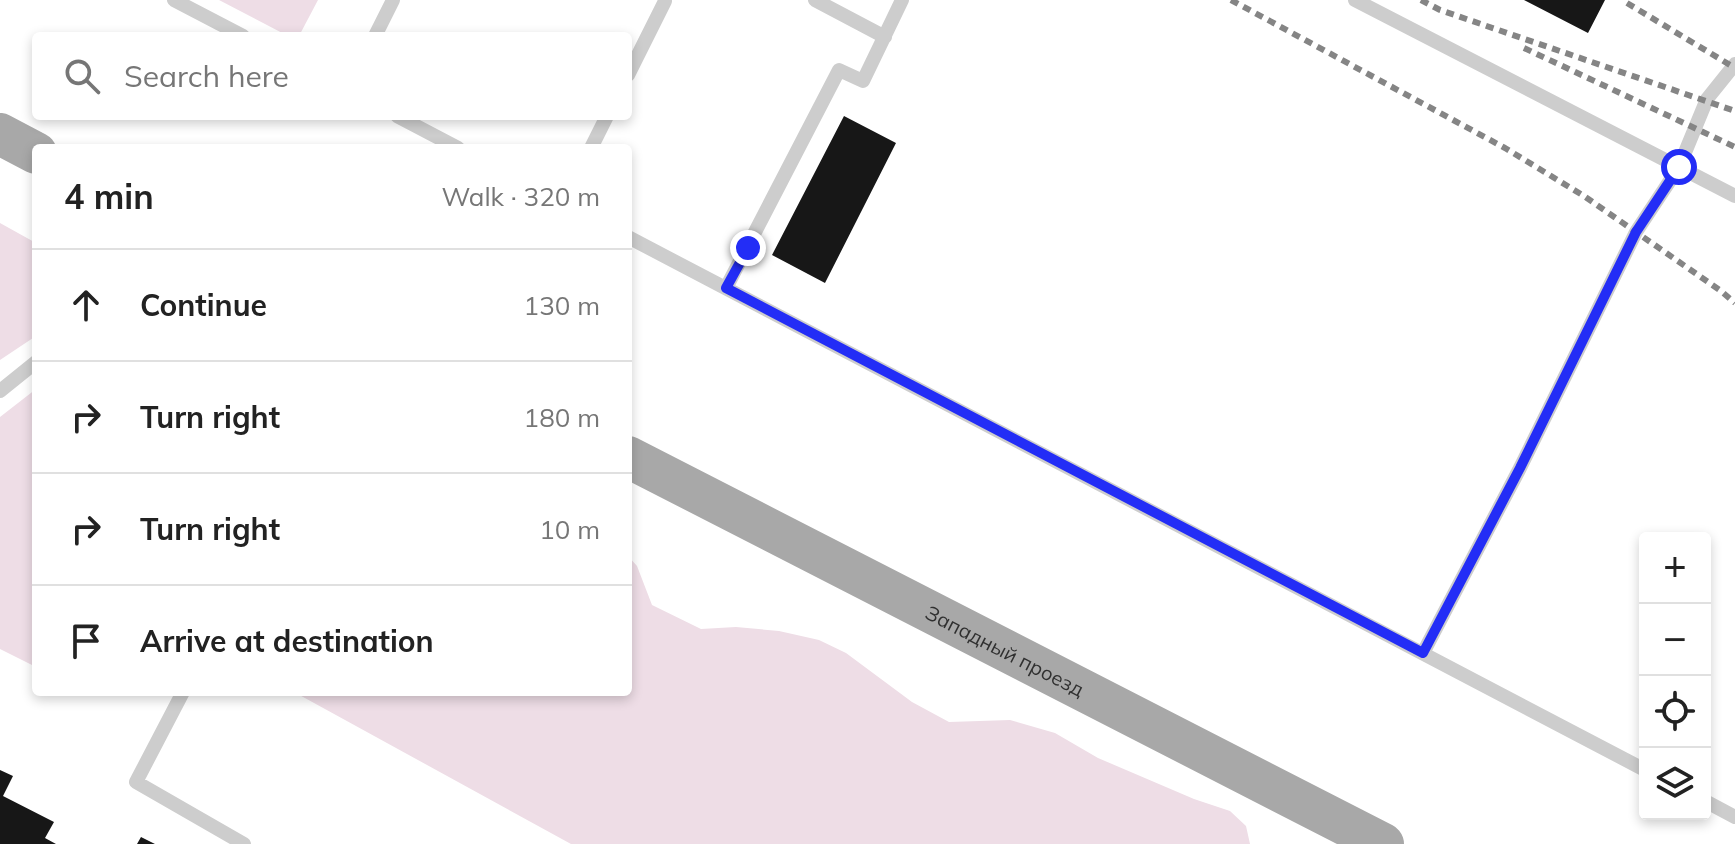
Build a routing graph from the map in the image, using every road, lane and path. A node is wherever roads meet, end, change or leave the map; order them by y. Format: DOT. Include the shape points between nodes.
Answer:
graph roads {
  1 [pos="174,0"];
  2 [pos="393,0"];
  3 [pos="815,0"];
  4 [pos="902,0"];
  5 [pos="1355,0"];
  6 [pos="665,1"];
  7 [pos="235,32"];
  8 [pos="377,32"];
  9 [pos="885,37"];
  10 [pos="1735,64"];
  11 [pos="632,67"];
  12 [pos="405,120"];
  13 [pos="605,120"];
  14 [pos="0,134"];
  15 [pos="450,144"];
  16 [pos="593,144"];
  17 [pos="32,151"];
  18 [pos="1679,167"];
  19 [pos="1735,196"];
  20 [pos="632,239"];
  21 [pos="726,288"];
  22 [pos="32,365"];
  23 [pos="0,391"];
  24 [pos="632,459"];
  25 [pos="1423,653"];
  26 [pos="181,696"];
  27 [pos="1639,767"];
  28 [pos="1711,804"];
  29 [pos="1735,817"];
  30 [pos="1363,840"];
  31 [pos="244,844"];
  1 -- 7 [label="lane"];
  2 -- 8 [label="lane"];
  3 -- 9 [label="lane"];
  4 -- 9 [label="lane"];
  5 -- 18 [label="lane"];
  6 -- 11 [label="lane"];
  9 -- 21 [label="lane" via="863,81 839,70"];
  10 -- 18 [label="lane" via="1707,99"];
  12 -- 15 [label="lane"];
  13 -- 16 [label="lane"];
  14 -- 17 [label="main road"];
  18 -- 19 [label="lane"];
  18 -- 25 [label="lane" via="1636,232"];
  20 -- 21 [label="lane"];
  21 -- 25 [label="lane"];
  22 -- 23 [label="lane"];
  24 -- 30 [label="main road, Западный проезд"];
  25 -- 27 [label="lane"];
  26 -- 31 [label="lane" via="136,782"];
  28 -- 29 [label="lane"];
}
